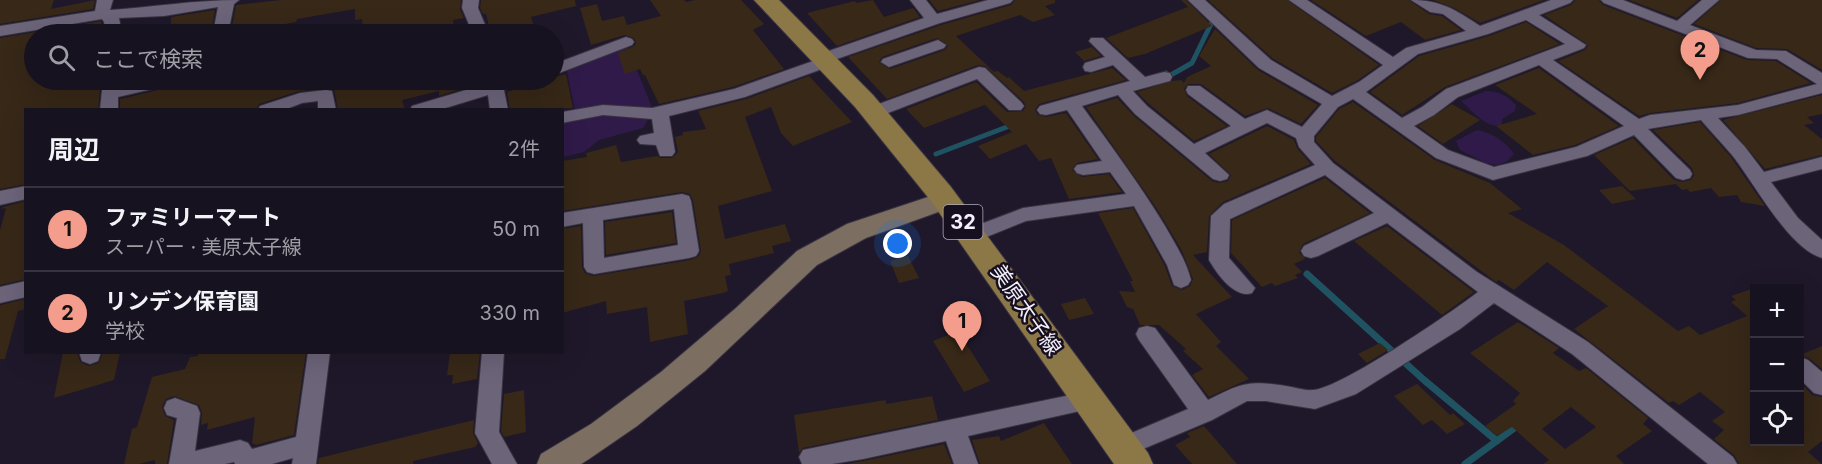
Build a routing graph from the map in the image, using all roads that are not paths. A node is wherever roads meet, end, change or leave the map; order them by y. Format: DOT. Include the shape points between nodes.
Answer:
graph roads {
  1 [pos="231,0"];
  2 [pos="471,0"];
  3 [pos="766,0"];
  4 [pos="918,0"];
  5 [pos="1005,0"];
  6 [pos="1196,0"];
  7 [pos="1297,0"];
  8 [pos="1419,0"];
  9 [pos="1565,0"];
  10 [pos="1609,0"];
  11 [pos="1711,0"];
  12 [pos="227,1"];
  13 [pos="105,8"];
  14 [pos="1528,15"];
  15 [pos="934,20"];
  16 [pos="32,24"];
  17 [pos="113,24"];
  18 [pos="223,24"];
  19 [pos="477,24"];
  20 [pos="24,26"];
  21 [pos="1678,28"];
  22 [pos="0,31"];
  23 [pos="1478,32"];
  24 [pos="894,33"];
  25 [pos="1097,41"];
  26 [pos="626,42"];
  27 [pos="938,45"];
  28 [pos="913,53"];
  29 [pos="1116,59"];
  30 [pos="1541,59"];
  31 [pos="825,60"];
  32 [pos="889,62"];
  33 [pos="1394,65"];
  34 [pos="564,66"];
  35 [pos="1091,67"];
  36 [pos="1164,77"];
  37 [pos="1821,80"];
  38 [pos="1142,84"];
  39 [pos="127,90"];
  40 [pos="473,90"];
  41 [pos="496,90"];
  42 [pos="1122,90"];
  43 [pos="1194,90"];
  44 [pos="1354,92"];
  45 [pos="110,94"];
  46 [pos="1071,103"];
  47 [pos="1332,103"];
  48 [pos="1015,106"];
  49 [pos="272,108"];
  50 [pos="327,108"];
  51 [pos="424,108"];
  52 [pos="500,108"];
  53 [pos="1046,110"];
  54 [pos="660,112"];
  55 [pos="874,112"];
  56 [pos="1704,113"];
  57 [pos="564,118"];
  58 [pos="1402,125"];
  59 [pos="1244,127"];
  60 [pos="1636,127"];
  61 [pos="1305,135"];
  62 [pos="646,140"];
  63 [pos="1193,152"];
  64 [pos="1822,163"];
  65 [pos="1117,165"];
  66 [pos="1327,167"];
  67 [pos="1083,170"];
  68 [pos="1683,174"];
  69 [pos="1220,175"];
  70 [pos="1759,178"];
  71 [pos="24,192"];
  72 [pos="0,198"];
  73 [pos="1139,199"];
  74 [pos="946,200"];
  75 [pos="593,215"];
  76 [pos="1388,215"];
  77 [pos="564,220"];
  78 [pos="972,235"];
  79 [pos="1311,251"];
  80 [pos="1822,251"];
  81 [pos="1181,280"];
  82 [pos="1245,288"];
  83 [pos="24,289"];
  84 [pos="1492,293"];
  85 [pos="0,295"];
  86 [pos="1147,334"];
  87 [pos="319,354"];
  88 [pos="493,354"];
  89 [pos="1804,370"];
  90 [pos="1822,386"];
  91 [pos="1090,400"];
  92 [pos="175,408"];
  93 [pos="1204,413"];
  94 [pos="954,429"];
  95 [pos="305,454"];
  96 [pos="1129,456"];
  97 [pos="811,457"];
  98 [pos="865,457"];
  99 [pos="181,464"];
  100 [pos="505,464"];
  101 [pos="552,464"];
  102 [pos="966,464"];
  103 [pos="1725,464"];
  1 -- 12 [label="street"];
  2 -- 19 [label="street"];
  3 -- 31 [label="main road, 美原太子線 / 32"];
  4 -- 15 [label="street"];
  5 -- 15 [label="street"];
  6 -- 47 [label="street" via="1265,64"];
  7 -- 33 [label="street"];
  8 -- 23 [label="street" via="1435,9 1447,10"];
  9 -- 14 [label="street"];
  10 -- 21 [label="street"];
  11 -- 21 [label="street"];
  12 -- 13 [label="street" via="164,11"];
  12 -- 18 [label="street"];
  13 -- 16 [label="street"];
  13 -- 17 [label="street"];
  14 -- 23 [label="street"];
  14 -- 30 [label="street" via="1578,45"];
  15 -- 24 [label="street"];
  20 -- 22 [label="street"];
  21 -- 37 [label="street" via="1754,55 1780,54"];
  23 -- 33 [label="street" via="1412,51"];
  24 -- 28 [label="street"];
  24 -- 31 [label="street"];
  25 -- 29 [label="street"];
  26 -- 34 [label="street"];
  27 -- 28 [label="street"];
  28 -- 32 [label="street"];
  29 -- 35 [label="street"];
  29 -- 38 [label="street"];
  30 -- 58 [label="street" via="1452,93"];
  30 -- 60 [label="street"];
  31 -- 54 [label="street" via="739,93"];
  31 -- 55 [label="main road, 美原太子線 / 32"];
  33 -- 44 [label="street"];
  36 -- 38 [label="street"];
  37 -- 56 [label="street" via="1738,110"];
  38 -- 42 [label="street"];
  39 -- 45 [label="street"];
  40 -- 51 [label="street"];
  41 -- 52 [label="street"];
  42 -- 46 [label="street"];
  42 -- 63 [label="street"];
  43 -- 59 [label="street"];
  44 -- 47 [label="street"];
  44 -- 58 [label="street"];
  46 -- 53 [label="street"];
  46 -- 65 [label="street"];
  47 -- 61 [label="street"];
  48 -- 55 [label="street" via="979,72"];
  49 -- 50 [label="street" via="300,98 326,95"];
  54 -- 57 [label="street" via="603,110"];
  54 -- 62 [label="street" via="665,145"];
  55 -- 74 [label="main road, 美原太子線 / 32"];
  56 -- 60 [label="street" via="1650,121"];
  56 -- 70 [label="street"];
  58 -- 60 [label="street" via="1442,154 1493,174 1581,152"];
  59 -- 61 [label="street" via="1267,116"];
  59 -- 63 [label="street"];
  60 -- 68 [label="street"];
  61 -- 66 [label="street" via="1305,143"];
  63 -- 69 [label="street"];
  64 -- 70 [label="street"];
  65 -- 67 [label="street"];
  65 -- 73 [label="street"];
  66 -- 76 [label="street"];
  66 -- 82 [label="street" via="1221,216 1219,260"];
  70 -- 80 [label="street" via="1791,223"];
  71 -- 72 [label="street"];
  73 -- 78 [label="street" via="1023,215"];
  73 -- 81 [label="street" via="1178,265"];
  74 -- 78 [label="main road, 美原太子線 / 32"];
  74 -- 101 [label="street" via="848,234 806,259 692,365 638,407"];
  75 -- 75 [label="street" via="682,201 689,251 594,267"];
  75 -- 77 [label="street"];
  76 -- 79 [label="street"];
  76 -- 84 [label="street"];
  78 -- 91 [label="main road, 美原太子線 / 32"];
  83 -- 85 [label="street"];
  84 -- 93 [label="street" via="1453,323 1348,387 1315,399 1244,392"];
  84 -- 103 [label="street" via="1580,348"];
  86 -- 93 [label="street"];
  87 -- 95 [label="street"];
  88 -- 100 [label="street" via="487,433"];
  89 -- 90 [label="street"];
  91 -- 94 [label="street"];
  91 -- 96 [label="main road, 美原太子線 / 32"];
  92 -- 99 [label="street" via="189,413"];
  93 -- 96 [label="street"];
  94 -- 98 [label="street"];
  94 -- 102 [label="street"];
  95 -- 99 [label="street" via="246,460 240,450"];
  97 -- 98 [label="street"];
}
